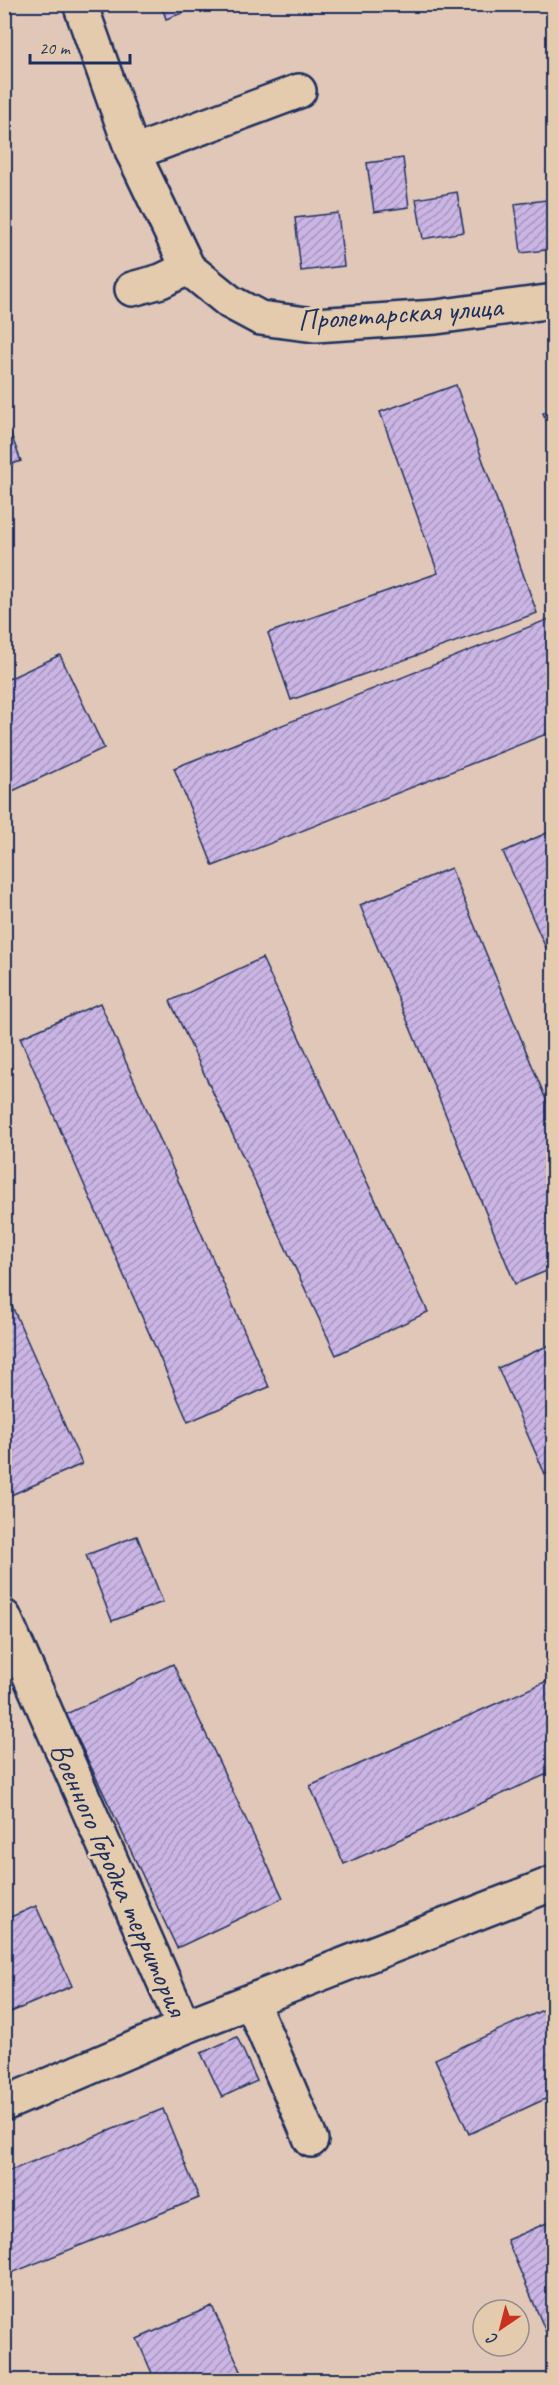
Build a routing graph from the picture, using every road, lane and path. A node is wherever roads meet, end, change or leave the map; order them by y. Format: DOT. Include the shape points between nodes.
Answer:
graph roads {
  1 [pos="80,4"];
  2 [pos="299,91"];
  3 [pos="133,153"];
  4 [pos="188,268"];
  5 [pos="132,289"];
  6 [pos="554,301"];
  7 [pos="4,1617"];
  8 [pos="554,1883"];
  9 [pos="252,2001"];
  10 [pos="184,2027"];
  11 [pos="4,2104"];
  12 [pos="311,2140"];
  1 -- 3 [label="main road, Пролетарская улица"];
  2 -- 3 [label="main road"];
  3 -- 4 [label="main road, Пролетарская улица"];
  4 -- 5 [label="main road"];
  4 -- 6 [label="main road, Пролетарская улица" via="230,302 260,318 315,325 436,317"];
  7 -- 10 [label="main road, Военного Городка территория"];
  8 -- 9 [label="main road"];
  9 -- 10 [label="main road"];
  9 -- 12 [label="main road"];
  10 -- 11 [label="main road, Военного Городка территория"];
}
